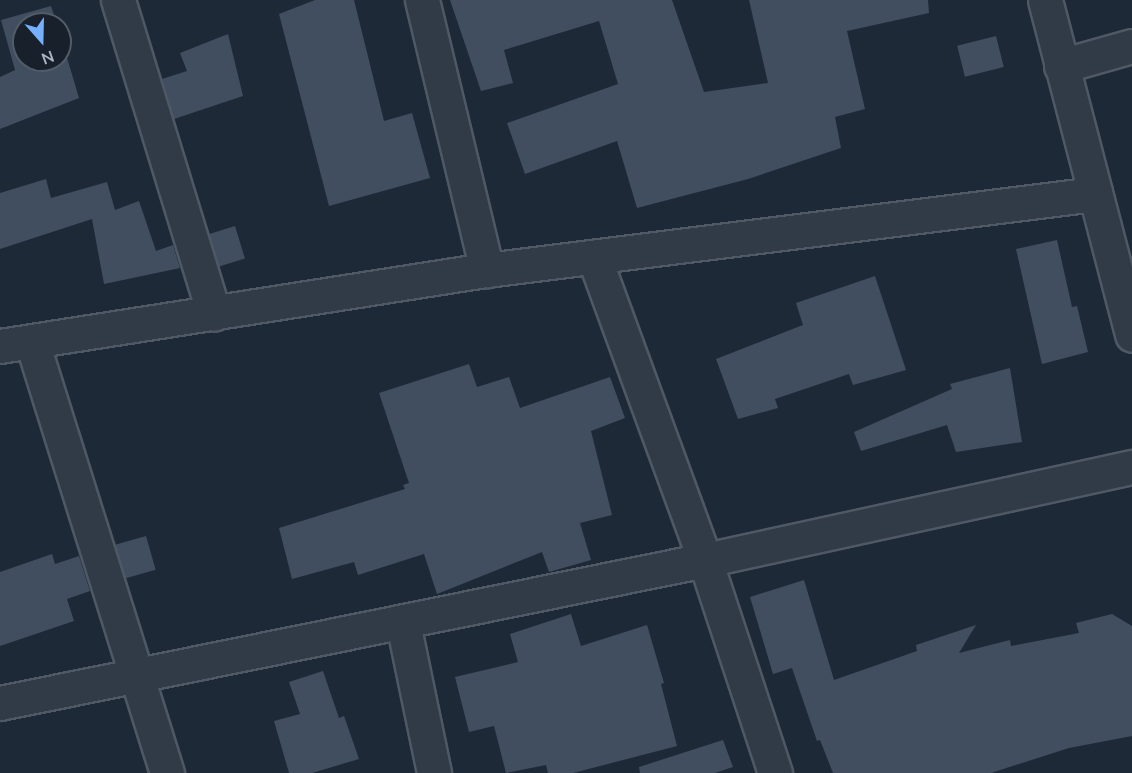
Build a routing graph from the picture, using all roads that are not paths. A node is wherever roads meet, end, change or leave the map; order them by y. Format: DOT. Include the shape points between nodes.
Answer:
graph roads {
  1 [pos="118,0"];
  2 [pos="422,0"];
  3 [pos="1045,0"];
  4 [pos="1132,46"];
  5 [pos="1061,66"];
  6 [pos="1095,194"];
  7 [pos="594,258"];
  8 [pos="486,270"];
  9 [pos="214,314"];
  10 [pos="1132,335"];
  11 [pos="16,344"];
  12 [pos="1132,467"];
  13 [pos="705,560"];
  14 [pos="403,623"];
  15 [pos="135,676"];
  16 [pos="0,703"];
  17 [pos="167,773"];
  18 [pos="434,773"];
  19 [pos="776,773"];
  1 -- 9 [label="street"];
  2 -- 8 [label="street"];
  3 -- 5 [label="street"];
  4 -- 5 [label="street"];
  5 -- 6 [label="street"];
  6 -- 7 [label="street"];
  6 -- 10 [label="street"];
  7 -- 8 [label="street"];
  7 -- 13 [label="street"];
  8 -- 9 [label="street"];
  9 -- 11 [label="street"];
  11 -- 15 [label="street"];
  12 -- 13 [label="street"];
  13 -- 14 [label="street"];
  13 -- 19 [label="street"];
  14 -- 15 [label="street"];
  14 -- 18 [label="street"];
  15 -- 16 [label="street"];
  15 -- 17 [label="street"];
}
